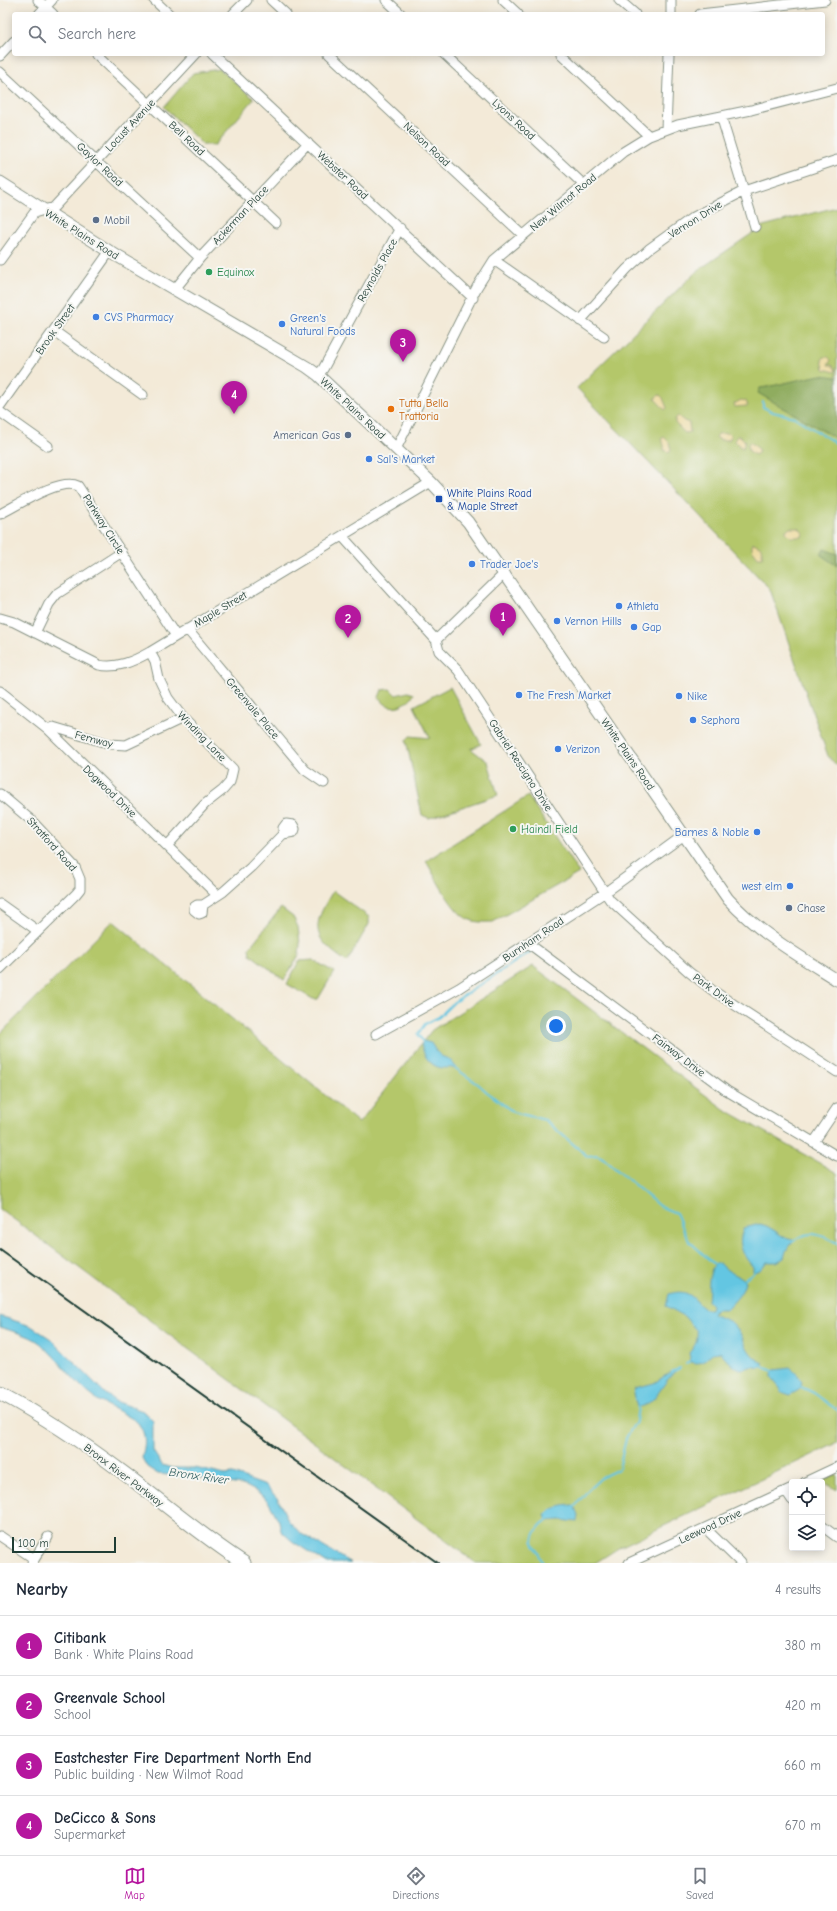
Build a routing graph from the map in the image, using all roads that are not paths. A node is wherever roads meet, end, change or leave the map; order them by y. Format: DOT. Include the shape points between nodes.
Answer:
graph roads {
  1 [pos="38,0"];
  2 [pos="154,0"];
  3 [pos="246,0"];
  4 [pos="271,0"];
  5 [pos="386,0"];
  6 [pos="503,0"];
  7 [pos="619,0"];
  8 [pos="671,0"];
  9 [pos="825,0"];
  10 [pos="49,3"];
  11 [pos="41,12"];
  12 [pos="167,12"];
  13 [pos="235,12"];
  14 [pos="284,12"];
  15 [pos="399,12"];
  16 [pos="516,12"];
  17 [pos="633,12"];
  18 [pos="671,12"];
  19 [pos="718,12"];
  20 [pos="12,43"];
  21 [pos="0,56"];
  22 [pos="98,56"];
  23 [pos="194,56"];
  24 [pos="214,56"];
  25 [pos="331,56"];
  26 [pos="446,56"];
  27 [pos="563,56"];
  28 [pos="669,56"];
  29 [pos="0,72"];
  30 [pos="837,88"];
  31 [pos="150,104"];
  32 [pos="721,116"];
  33 [pos="666,129"];
  34 [pos="649,136"];
  35 [pos="308,143"];
  36 [pos="837,160"];
  37 [pos="97,161"];
  38 [pos="0,182"];
  39 [pos="584,184"];
  40 [pos="744,191"];
  41 [pos="254,200"];
  42 [pos="46,211"];
  43 [pos="276,223"];
  44 [pos="755,227"];
  45 [pos="400,228"];
  46 [pos="523,235"];
  47 [pos="110,251"];
  48 [pos="200,258"];
  49 [pos="0,260"];
  50 [pos="494,260"];
  51 [pos="175,289"];
  52 [pos="473,298"];
  53 [pos="580,321"];
  54 [pos="54,331"];
  55 [pos="604,337"];
  56 [pos="318,374"];
  57 [pos="143,395"];
  58 [pos="0,406"];
  59 [pos="0,412"];
  60 [pos="48,446"];
  61 [pos="396,449"];
  62 [pos="431,482"];
  63 [pos="0,514"];
  64 [pos="342,536"];
  65 [pos="122,552"];
  66 [pos="505,573"];
  67 [pos="0,618"];
  68 [pos="187,629"];
  69 [pos="35,633"];
  70 [pos="176,636"];
  71 [pos="436,640"];
  72 [pos="150,652"];
  73 [pos="0,692"];
  74 [pos="183,718"];
  75 [pos="48,729"];
  76 [pos="324,783"];
  77 [pos="0,794"];
  78 [pos="283,834"];
  79 [pos="684,835"];
  80 [pos="167,846"];
  81 [pos="605,892"];
  82 [pos="217,895"];
  83 [pos="0,904"];
  84 [pos="203,905"];
  85 [pos="38,931"];
  86 [pos="528,943"];
  87 [pos="0,969"];
  88 [pos="837,980"];
  89 [pos="376,1034"];
  90 [pos="837,1072"];
  91 [pos="837,1108"];
  92 [pos="814,1142"];
  93 [pos="837,1156"];
  94 [pos="0,1393"];
  95 [pos="0,1401"];
  96 [pos="837,1467"];
  97 [pos="811,1479"];
  98 [pos="789,1490"];
  99 [pos="705,1528"];
  100 [pos="825,1528"];
  101 [pos="0,1536"];
  102 [pos="48,1536"];
  103 [pos="837,1537"];
  104 [pos="32,1563"];
  105 [pos="230,1563"];
  106 [pos="244,1563"];
  107 [pos="631,1563"];
  108 [pos="741,1563"];
  1 -- 10 [label="street"];
  2 -- 12 [label="street"];
  3 -- 13 [label="street"];
  4 -- 14 [label="street"];
  5 -- 15 [label="street"];
  6 -- 16 [label="street"];
  7 -- 17 [label="street"];
  8 -- 18 [label="street"];
  9 -- 19 [label="street"];
  10 -- 11 [label="street"];
  20 -- 21 [label="street"];
  22 -- 31 [label="street, Bell Road"];
  23 -- 31 [label="street, Locust Avenue"];
  24 -- 35 [label="street, Webster Road"];
  25 -- 46 [label="street, Nelson Road"];
  26 -- 39 [label="street, Lyons Road"];
  27 -- 34 [label="street"];
  28 -- 33 [label="street"];
  29 -- 37 [label="street, Gaylor Road"];
  30 -- 32 [label="street, New Wilmot Road"];
  31 -- 37 [label="street, Locust Avenue"];
  31 -- 41 [label="street, Bell Road"];
  32 -- 33 [label="street, New Wilmot Road"];
  32 -- 40 [label="street"];
  33 -- 34 [label="street, New Wilmot Road"];
  34 -- 39 [label="street, New Wilmot Road" via="623,152"];
  35 -- 41 [label="street, Ackerman Place"];
  35 -- 45 [label="street, Webster Road"];
  36 -- 40 [label="street, Vernon Drive"];
  37 -- 42 [label="street, Locust Avenue" via="54,207"];
  37 -- 48 [label="street, Gaylor Road"];
  38 -- 42 [label="main road, White Plains Road"];
  39 -- 46 [label="street, New Wilmot Road"];
  40 -- 44 [label="street"];
  40 -- 53 [label="street, Vernon Drive" via="692,218 648,249"];
  41 -- 43 [label="street, Bell Road"];
  41 -- 48 [label="street, Ackerman Place"];
  42 -- 47 [label="main road, White Plains Road"];
  42 -- 49 [label="street, Locust Avenue" via="34,213"];
  45 -- 52 [label="street, Webster Road"];
  45 -- 56 [label="street, Reynolds Place"];
  46 -- 50 [label="street, New Wilmot Road"];
  47 -- 51 [label="main road, White Plains Road"];
  47 -- 54 [label="street, Brook Street"];
  48 -- 51 [label="street, Ackerman Place"];
  50 -- 52 [label="street, New Wilmot Road"];
  50 -- 53 [label="street"];
  51 -- 56 [label="main road, White Plains Road"];
  52 -- 61 [label="street, New Wilmot Road"];
  53 -- 55 [label="street"];
  54 -- 57 [label="street"];
  54 -- 58 [label="street, Brook Street"];
  56 -- 61 [label="main road, White Plains Road"];
  59 -- 60 [label="street"];
  61 -- 62 [label="main road, White Plains Road"];
  62 -- 64 [label="street, Maple Street"];
  62 -- 66 [label="main road, White Plains Road" via="463,516"];
  63 -- 65 [label="street, Parkway Circle" via="57,486 75,484 82,489"];
  64 -- 68 [label="street, Maple Street"];
  64 -- 71 [label="street, Gabriel Rescigno Drive"];
  65 -- 69 [label="street" via="57,594 49,604"];
  65 -- 70 [label="street, Parkway Circle"];
  66 -- 71 [label="street"];
  66 -- 79 [label="main road, White Plains Road"];
  67 -- 69 [label="street, Maple Street"];
  68 -- 70 [label="street, Maple Street"];
  68 -- 76 [label="street, Greenvale Place" via="305,770"];
  69 -- 72 [label="street, Maple Street" via="91,662 107,666 124,664"];
  70 -- 72 [label="street, Maple Street"];
  71 -- 81 [label="street, Gabriel Rescigno Drive" via="439,651 458,670"];
  72 -- 74 [label="street, Winding Lane" via="164,690"];
  73 -- 75 [label="street, Dogwood Drive"];
  74 -- 75 [label="street, Fernway" via="126,745 110,744 53,727"];
  74 -- 80 [label="street, Winding Lane" via="231,765 233,775 224,790 205,804"];
  75 -- 80 [label="street, Dogwood Drive"];
  77 -- 85 [label="street, Stratford Road" via="48,837 75,867 80,879 80,889 76,894"];
  78 -- 82 [label="street" via="251,867"];
  79 -- 81 [label="street, Burnham Road" via="678,842"];
  79 -- 88 [label="main road, White Plains Road" via="710,875 739,911"];
  80 -- 82 [label="street, Dogwood Drive"];
  81 -- 86 [label="street, Burnham Road"];
  81 -- 90 [label="street, Park Drive" via="615,905 712,990"];
  82 -- 84 [label="street"];
  83 -- 85 [label="street"];
  85 -- 87 [label="street, Stratford Road"];
  86 -- 89 [label="street, Burnham Road" via="459,988"];
  86 -- 92 [label="street, Fairway Drive" via="727,1091"];
  91 -- 92 [label="street"];
  92 -- 93 [label="street, Fairway Drive"];
  94 -- 106 [label="highway, Bronx River Parkway" via="42,1417 105,1459 196,1530"];
  95 -- 105 [label="highway, Bronx River Parkway" via="93,1460"];
  96 -- 97 [label="street"];
  98 -- 99 [label="street, Leewood Drive"];
  99 -- 107 [label="street, Leewood Drive"];
  99 -- 108 [label="street"];
  100 -- 103 [label="street"];
  101 -- 104 [label="street" via="33,1558"];
  102 -- 104 [label="street"];
}
